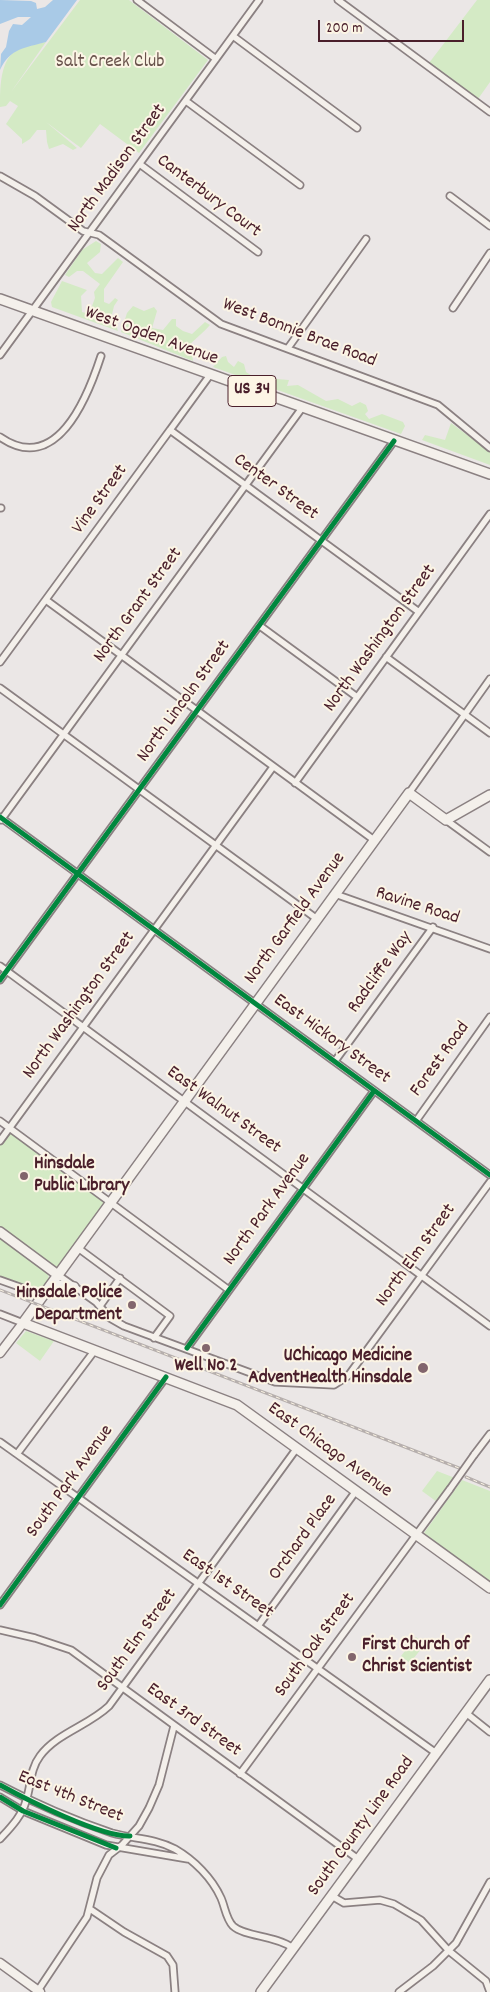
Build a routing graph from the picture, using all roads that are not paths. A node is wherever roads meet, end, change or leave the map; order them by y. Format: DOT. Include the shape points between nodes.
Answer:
graph roads {
  1 [pos="137,0"];
  2 [pos="259,0"];
  3 [pos="338,0"];
  4 [pos="233,36"];
  5 [pos="216,59"];
  6 [pos="186,101"];
  7 [pos="490,112"];
  8 [pos="357,128"];
  9 [pos="140,165"];
  10 [pos="0,176"];
  11 [pos="300,185"];
  12 [pos="450,196"];
  13 [pos="490,226"];
  14 [pos="90,233"];
  15 [pos="366,239"];
  16 [pos="258,252"];
  17 [pos="490,254"];
  18 [pos="0,300"];
  19 [pos="454,308"];
  20 [pos="33,312"];
  21 [pos="288,348"];
  22 [pos="1,352"];
  23 [pos="101,356"];
  24 [pos="210,375"];
  25 [pos="302,408"];
  26 [pos="170,430"];
  27 [pos="0,437"];
  28 [pos="394,441"];
  29 [pos="490,448"];
  30 [pos="490,474"];
  31 [pos="246,485"];
  32 [pos="490,514"];
  33 [pos="321,540"];
  34 [pos="46,600"];
  35 [pos="419,612"];
  36 [pos="260,626"];
  37 [pos="122,655"];
  38 [pos="386,657"];
  39 [pos="0,662"];
  40 [pos="490,680"];
  41 [pos="0,688"];
  42 [pos="357,697"];
  43 [pos="197,711"];
  44 [pos="465,715"];
  45 [pos="490,733"];
  46 [pos="64,734"];
  47 [pos="273,767"];
  48 [pos="295,783"];
  49 [pos="140,790"];
  50 [pos="409,793"];
  51 [pos="490,795"];
  52 [pos="1,819"];
  53 [pos="446,820"];
  54 [pos="374,840"];
  55 [pos="216,845"];
  56 [pos="490,852"];
  57 [pos="78,874"];
  58 [pos="335,894"];
  59 [pos="317,919"];
  60 [pos="433,927"];
  61 [pos="154,930"];
  62 [pos="490,949"];
  63 [pos="0,966"];
  64 [pos="7,971"];
  65 [pos="0,980"];
  66 [pos="255,1004"];
  67 [pos="490,1017"];
  68 [pos="83,1028"];
  69 [pos="335,1061"];
  70 [pos="374,1091"];
  71 [pos="184,1101"];
  72 [pos="0,1121"];
  73 [pos="416,1121"];
  74 [pos="10,1128"];
  75 [pos="0,1141"];
  76 [pos="490,1175"];
  77 [pos="490,1182"];
  78 [pos="303,1189"];
  79 [pos="110,1202"];
  80 [pos="0,1232"];
  81 [pos="78,1248"];
  82 [pos="58,1275"];
  83 [pos="422,1276"];
  84 [pos="120,1278"];
  85 [pos="0,1280"];
  86 [pos="74,1286"];
  87 [pos="229,1290"];
  88 [pos="42,1295"];
  89 [pos="100,1306"];
  90 [pos="0,1314"];
  91 [pos="22,1323"];
  92 [pos="490,1326"];
  93 [pos="154,1338"];
  94 [pos="187,1348"];
  95 [pos="95,1350"];
  96 [pos="0,1353"];
  97 [pos="166,1377"];
  98 [pos="490,1434"];
  99 [pos="0,1442"];
  100 [pos="297,1448"];
  101 [pos="18,1454"];
  102 [pos="356,1491"];
  103 [pos="78,1497"];
  104 [pos="416,1535"];
  105 [pos="198,1583"];
  106 [pos="490,1588"];
  107 [pos="0,1605"];
  108 [pos="258,1626"];
  109 [pos="0,1630"];
  110 [pos="318,1668"];
  111 [pos="490,1680"];
  112 [pos="122,1687"];
  113 [pos="466,1713"];
  114 [pos="174,1726"];
  115 [pos="490,1732"];
  116 [pos="436,1753"];
  117 [pos="240,1774"];
  118 [pos="0,1785"];
  119 [pos="0,1797"];
  120 [pos="27,1800"];
  121 [pos="22,1811"];
  122 [pos="130,1836"];
  123 [pos="0,1839"];
  124 [pos="116,1848"];
  125 [pos="190,1860"];
  126 [pos="358,1860"];
  127 [pos="490,1882"];
  128 [pos="332,1896"];
  129 [pos="90,1909"];
  130 [pos="293,1948"];
  131 [pos="449,1950"];
  132 [pos="0,1963"];
  133 [pos="488,1981"];
  134 [pos="38,1991"];
  135 [pos="174,1992"];
  136 [pos="261,1992"];
  137 [pos="399,1992"];
  138 [pos="490,1992"];
  1 -- 5 [label="street"];
  2 -- 4 [label="street, North Madison Street"];
  3 -- 7 [label="street"];
  4 -- 5 [label="street, North Madison Street"];
  4 -- 8 [label="street"];
  5 -- 6 [label="street, North Madison Street"];
  6 -- 9 [label="street, North Madison Street"];
  6 -- 11 [label="street"];
  9 -- 14 [label="street, North Madison Street"];
  9 -- 16 [label="street, Canterbury Court"];
  10 -- 14 [label="street, West Bonnie Brae Road"];
  12 -- 13 [label="street"];
  14 -- 20 [label="street, North Madison Street"];
  14 -- 21 [label="street, West Bonnie Brae Road" via="99,235 217,322"];
  15 -- 21 [label="street"];
  17 -- 19 [label="street"];
  18 -- 20 [label="main road, West Ogden Avenue / US 34"];
  20 -- 22 [label="street, North Madison Street"];
  20 -- 24 [label="main road, West Ogden Avenue / US 34"];
  21 -- 29 [label="street, West Bonnie Brae Road" via="438,405"];
  23 -- 27 [label="street" via="89,389 55,439 42,447 27,449 13,446"];
  24 -- 25 [label="main road, West Ogden Avenue / US 34"];
  24 -- 26 [label="street"];
  25 -- 28 [label="main road, West Ogden Avenue / US 34"];
  25 -- 31 [label="street, North Grant Street"];
  26 -- 31 [label="street, Center Street"];
  26 -- 34 [label="street, Vine Street"];
  28 -- 30 [label="main road, West Ogden Avenue / US 34"];
  28 -- 33 [label="street, North Lincoln Street"];
  31 -- 33 [label="street, Center Street"];
  31 -- 37 [label="street, North Grant Street"];
  32 -- 35 [label="street, North Washington Street"];
  33 -- 35 [label="street, Center Street"];
  33 -- 36 [label="street, North Lincoln Street"];
  34 -- 37 [label="street"];
  34 -- 39 [label="street, Vine Street"];
  35 -- 38 [label="street, North Washington Street"];
  36 -- 42 [label="street"];
  36 -- 43 [label="street, North Lincoln Street"];
  37 -- 43 [label="street"];
  37 -- 46 [label="street, North Grant Street"];
  38 -- 42 [label="street, North Washington Street"];
  38 -- 44 [label="street"];
  40 -- 44 [label="street, North Garfield Avenue"];
  41 -- 46 [label="street"];
  42 -- 48 [label="street, North Washington Street"];
  43 -- 47 [label="street"];
  43 -- 49 [label="street, North Lincoln Street"];
  44 -- 45 [label="street"];
  44 -- 50 [label="street, North Garfield Avenue"];
  46 -- 49 [label="street"];
  46 -- 52 [label="street, North Grant Street"];
  47 -- 48 [label="street"];
  47 -- 55 [label="street, North Washington Street"];
  48 -- 54 [label="street"];
  49 -- 55 [label="street"];
  49 -- 57 [label="street, North Lincoln Street"];
  50 -- 53 [label="main road"];
  50 -- 54 [label="main road, North Garfield Avenue"];
  51 -- 53 [label="main road"];
  52 -- 57 [label="street, East Hickory Street"];
  53 -- 56 [label="street"];
  54 -- 58 [label="main road, North Garfield Avenue"];
  55 -- 59 [label="street"];
  55 -- 61 [label="street, North Washington Street"];
  57 -- 61 [label="street, East Hickory Street"];
  57 -- 64 [label="street, North Lincoln Street"];
  58 -- 59 [label="main road, North Garfield Avenue"];
  58 -- 60 [label="street, Ravine Road"];
  59 -- 66 [label="main road, North Garfield Avenue"];
  60 -- 62 [label="street, Ravine Road"];
  60 -- 69 [label="street, Radcliffe Way"];
  61 -- 66 [label="street, East Hickory Street"];
  61 -- 68 [label="street, North Washington Street"];
  63 -- 64 [label="street, East Walnut Street"];
  64 -- 65 [label="street, North Lincoln Street"];
  64 -- 68 [label="street, East Walnut Street"];
  66 -- 69 [label="street, East Hickory Street"];
  66 -- 71 [label="main road, North Garfield Avenue"];
  67 -- 73 [label="street, Forest Road"];
  68 -- 71 [label="street, East Walnut Street"];
  68 -- 74 [label="street, North Washington Street"];
  69 -- 70 [label="street, East Hickory Street"];
  70 -- 73 [label="street, East Hickory Street"];
  70 -- 78 [label="street, North Park Avenue"];
  71 -- 78 [label="street, East Walnut Street"];
  71 -- 79 [label="main road, North Garfield Avenue"];
  72 -- 74 [label="street"];
  73 -- 76 [label="street, East Hickory Street"];
  74 -- 75 [label="street, North Washington Street"];
  74 -- 79 [label="street"];
  77 -- 83 [label="street, North Elm Street"];
  78 -- 83 [label="street, East Walnut Street"];
  78 -- 87 [label="street, North Park Avenue"];
  79 -- 81 [label="main road, North Garfield Avenue"];
  79 -- 87 [label="street"];
  80 -- 82 [label="main road"];
  81 -- 82 [label="main road, North Garfield Avenue"];
  81 -- 84 [label="street"];
  82 -- 86 [label="street, North Elm Street"];
  82 -- 88 [label="main road, North Garfield Avenue"];
  83 -- 92 [label="street, East Walnut Street"];
  83 -- 94 [label="street, North Elm Street" via="344,1381 328,1386 275,1382"];
  84 -- 89 [label="street"];
  84 -- 93 [label="street" via="170,1316"];
  85 -- 88 [label="street"];
  86 -- 88 [label="main road" via="58,1286"];
  86 -- 89 [label="street, North Elm Street"];
  87 -- 94 [label="street, North Park Avenue"];
  88 -- 91 [label="main road, North Garfield Avenue"];
  89 -- 93 [label="street, North Elm Street" via="119,1324"];
  90 -- 91 [label="street"];
  91 -- 95 [label="main road, East Chicago Avenue"];
  91 -- 96 [label="street"];
  93 -- 94 [label="street, North Elm Street"];
  95 -- 97 [label="main road, East Chicago Avenue"];
  95 -- 101 [label="street"];
  97 -- 100 [label="main road, East Chicago Avenue" via="237,1406"];
  97 -- 103 [label="street, South Park Avenue"];
  98 -- 104 [label="street, South Oak Street, bridge"];
  99 -- 101 [label="street, East 1st Street"];
  100 -- 102 [label="main road, East Chicago Avenue"];
  100 -- 105 [label="street, South Elm Street"];
  101 -- 103 [label="street, East 1st Street"];
  102 -- 104 [label="main road, East Chicago Avenue"];
  102 -- 108 [label="street, Orchard Place"];
  103 -- 105 [label="street, East 1st Street"];
  103 -- 107 [label="street, South Park Avenue"];
  104 -- 106 [label="main road, East Chicago Avenue"];
  104 -- 110 [label="street, South Oak Street"];
  105 -- 108 [label="street, East 1st Street"];
  105 -- 112 [label="street, South Elm Street"];
  108 -- 110 [label="street, East 1st Street"];
  109 -- 112 [label="street, East 3rd Street" via="66,1648"];
  110 -- 116 [label="street, East 1st Street"];
  110 -- 117 [label="street, South Oak Street"];
  111 -- 113 [label="main road, South County Line Road"];
  112 -- 114 [label="street, East 3rd Street"];
  112 -- 120 [label="street, South Elm Street" via="104,1711 43,1752 34,1766"];
  113 -- 115 [label="street"];
  113 -- 116 [label="main road, South County Line Road"];
  114 -- 117 [label="street, East 3rd Street"];
  114 -- 122 [label="street" via="154,1797"];
  116 -- 126 [label="main road, South County Line Road"];
  117 -- 126 [label="street, East 3rd Street"];
  118 -- 120 [label="street, East 4th Street"];
  119 -- 121 [label="street, East 4th Street"];
  120 -- 121 [label="street, South Elm Street"];
  120 -- 122 [label="street, East 4th Street" via="113,1833"];
  121 -- 123 [label="street, South Elm Street"];
  121 -- 124 [label="street, East 4th Street"];
  122 -- 124 [label="street"];
  122 -- 125 [label="street, East 4th Street" via="166,1845"];
  124 -- 125 [label="street, East 4th Street"];
  124 -- 129 [label="street" via="97,1878"];
  125 -- 130 [label="street, East 4th Street" via="212,1882 234,1927 277,1939"];
  126 -- 128 [label="main road, South County Line Road"];
  127 -- 131 [label="street" via="463,1933"];
  128 -- 130 [label="main road, South County Line Road"];
  128 -- 131 [label="street" via="344,1903 380,1900 394,1904 421,1920"];
  129 -- 134 [label="street"];
  129 -- 135 [label="street" via="168,1956 173,1965"];
  130 -- 136 [label="main road, South County Line Road"];
  131 -- 133 [label="street"];
  131 -- 137 [label="street"];
  132 -- 134 [label="street"];
  133 -- 138 [label="street"];
}
